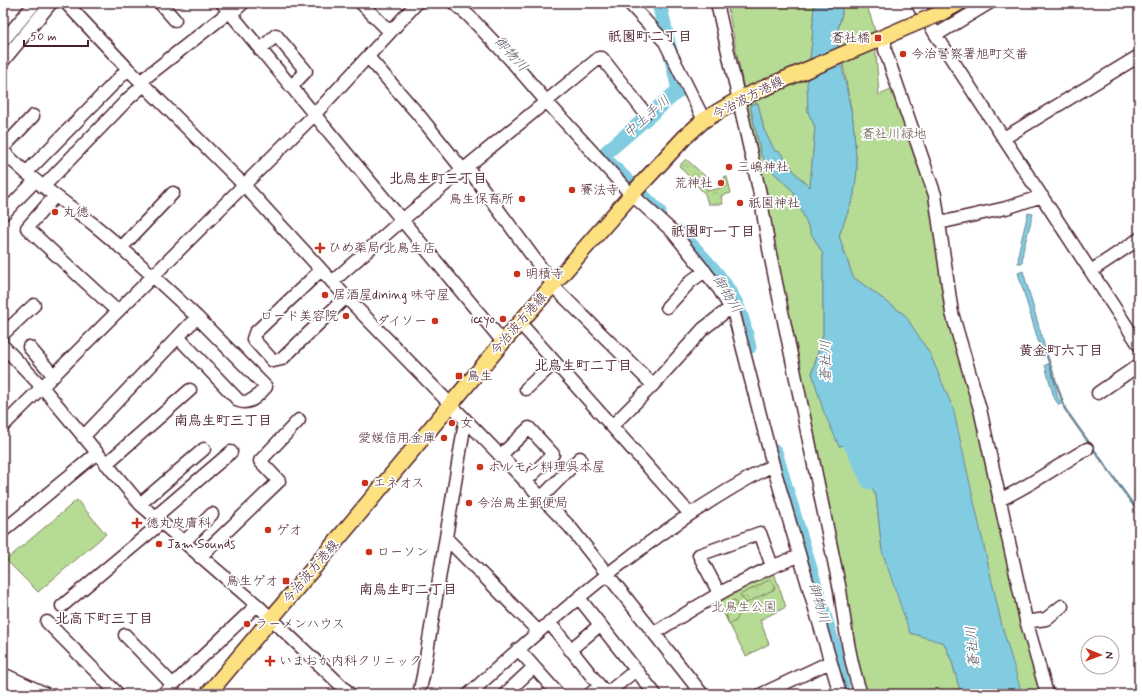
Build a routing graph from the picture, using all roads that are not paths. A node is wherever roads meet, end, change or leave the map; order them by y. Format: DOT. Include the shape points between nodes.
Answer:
graph roads {
  1 [pos="35,3"];
  2 [pos="51,3"];
  3 [pos="66,3"];
  4 [pos="160,3"];
  5 [pos="243,3"];
  6 [pos="361,3"];
  7 [pos="417,3"];
  8 [pos="454,3"];
  9 [pos="629,3"];
  10 [pos="717,3"];
  11 [pos="917,3"];
  12 [pos="959,3"];
  13 [pos="989,3"];
  14 [pos="227,10"];
  15 [pos="175,20"];
  16 [pos="390,32"];
  17 [pos="936,35"];
  18 [pos="880,38"];
  19 [pos="3,41"];
  20 [pos="260,50"];
  21 [pos="1139,56"];
  22 [pos="368,57"];
  23 [pos="3,61"];
  24 [pos="128,69"];
  25 [pos="142,83"];
  26 [pos="291,87"];
  27 [pos="739,99"];
  28 [pos="546,101"];
  29 [pos="645,113"];
  30 [pos="314,115"];
  31 [pos="33,116"];
  32 [pos="704,120"];
  33 [pos="1004,138"];
  34 [pos="3,150"];
  35 [pos="465,168"];
  36 [pos="34,180"];
  37 [pos="243,184"];
  38 [pos="174,193"];
  39 [pos="632,194"];
  40 [pos="56,196"];
  41 [pos="1042,196"];
  42 [pos="3,214"];
  43 [pos="402,220"];
  44 [pos="939,223"];
  45 [pos="1139,239"];
  46 [pos="121,248"];
  47 [pos="321,270"];
  48 [pos="705,271"];
  49 [pos="1091,271"];
  50 [pos="152,275"];
  51 [pos="332,282"];
  52 [pos="553,285"];
  53 [pos="346,297"];
  54 [pos="34,305"];
  55 [pos="666,308"];
  56 [pos="730,308"];
  57 [pos="117,311"];
  58 [pos="197,316"];
  59 [pos="520,322"];
  60 [pos="3,334"];
  61 [pos="178,337"];
  62 [pos="503,342"];
  63 [pos="1139,345"];
  64 [pos="3,346"];
  65 [pos="29,347"];
  66 [pos="555,362"];
  67 [pos="1139,365"];
  68 [pos="54,376"];
  69 [pos="653,385"];
  70 [pos="42,388"];
  71 [pos="526,389"];
  72 [pos="190,390"];
  73 [pos="1098,393"];
  74 [pos="451,404"];
  75 [pos="299,420"];
  76 [pos="465,422"];
  77 [pos="3,426"];
  78 [pos="612,426"];
  79 [pos="84,437"];
  80 [pos="204,449"];
  81 [pos="1087,449"];
  82 [pos="231,452"];
  83 [pos="97,453"];
  84 [pos="500,456"];
  85 [pos="580,458"];
  86 [pos="106,464"];
  87 [pos="773,465"];
  88 [pos="525,482"];
  89 [pos="541,498"];
  90 [pos="999,500"];
  91 [pos="140,504"];
  92 [pos="212,514"];
  93 [pos="690,514"];
  94 [pos="158,520"];
  95 [pos="3,531"];
  96 [pos="446,538"];
  97 [pos="184,542"];
  98 [pos="800,556"];
  99 [pos="200,557"];
  100 [pos="772,566"];
  101 [pos="607,574"];
  102 [pos="719,593"];
  103 [pos="578,598"];
  104 [pos="256,605"];
  105 [pos="62,606"];
  106 [pos="1062,606"];
  107 [pos="272,620"];
  108 [pos="47,622"];
  109 [pos="549,622"];
  110 [pos="1026,622"];
  111 [pos="600,625"];
  112 [pos="538,631"];
  113 [pos="654,633"];
  114 [pos="124,635"];
  115 [pos="518,649"];
  116 [pos="570,650"];
  117 [pos="830,662"];
  118 [pos="534,666"];
  119 [pos="636,670"];
  120 [pos="3,674"];
  121 [pos="172,685"];
  122 [pos="3,686"];
  123 [pos="601,692"];
  124 [pos="18,694"];
  125 [pos="46,694"];
  126 [pos="118,694"];
  127 [pos="163,694"];
  128 [pos="208,694"];
  129 [pos="350,694"];
  130 [pos="419,694"];
  131 [pos="469,694"];
  132 [pos="505,694"];
  133 [pos="558,694"];
  134 [pos="655,694"];
  135 [pos="702,694"];
  136 [pos="762,694"];
  137 [pos="840,694"];
  138 [pos="861,694"];
  139 [pos="1047,694"];
  1 -- 19 [label="street"];
  2 -- 23 [label="street"];
  3 -- 24 [label="street"];
  4 -- 15 [label="street"];
  5 -- 14 [label="street"];
  6 -- 16 [label="street"];
  7 -- 16 [label="street"];
  8 -- 28 [label="street" via="509,58"];
  9 -- 32 [label="street" via="665,42"];
  10 -- 27 [label="street"];
  11 -- 17 [label="street"];
  12 -- 18 [label="main road, 今治波方港線, bridge"];
  13 -- 17 [label="street"];
  14 -- 20 [label="street"];
  14 -- 25 [label="street"];
  16 -- 22 [label="street"];
  17 -- 33 [label="street"];
  18 -- 27 [label="main road, 今治波方港線"];
  18 -- 44 [label="street" via="935,195"];
  20 -- 26 [label="street"];
  20 -- 26 [label="street" via="276,35 306,71"];
  21 -- 33 [label="street"];
  22 -- 30 [label="street"];
  22 -- 35 [label="street"];
  24 -- 25 [label="street"];
  24 -- 36 [label="street"];
  25 -- 36 [label="street"];
  25 -- 37 [label="street"];
  26 -- 30 [label="street"];
  27 -- 32 [label="main road, 今治波方港線"];
  27 -- 138 [label="street" via="840,590 853,672"];
  28 -- 29 [label="street" via="602,58"];
  28 -- 35 [label="street"];
  28 -- 39 [label="street"];
  30 -- 37 [label="street"];
  30 -- 43 [label="street"];
  31 -- 34 [label="street"];
  32 -- 39 [label="main road, 今治波方港線" via="667,155"];
  33 -- 41 [label="street"];
  34 -- 36 [label="street"];
  35 -- 43 [label="street"];
  35 -- 52 [label="street"];
  36 -- 40 [label="street"];
  36 -- 42 [label="street"];
  37 -- 47 [label="street"];
  37 -- 50 [label="street"];
  38 -- 46 [label="street"];
  39 -- 48 [label="street" via="672,232"];
  39 -- 52 [label="main road, 今治波方港線"];
  40 -- 46 [label="street"];
  40 -- 57 [label="street" via="26,228"];
  41 -- 44 [label="street" via="1006,208"];
  41 -- 49 [label="street"];
  43 -- 51 [label="street"];
  43 -- 62 [label="street"];
  44 -- 90 [label="street" via="952,313 980,409"];
  45 -- 49 [label="street"];
  46 -- 50 [label="street"];
  47 -- 51 [label="street"];
  47 -- 53 [label="street" via="255,333 253,339 273,361 282,359"];
  48 -- 55 [label="street" via="691,281"];
  48 -- 56 [label="street"];
  49 -- 63 [label="street"];
  50 -- 57 [label="street"];
  50 -- 58 [label="street"];
  51 -- 53 [label="street"];
  52 -- 59 [label="main road, 今治波方港線"];
  52 -- 69 [label="street"];
  53 -- 74 [label="street"];
  54 -- 60 [label="street"];
  56 -- 69 [label="street" via="703,329"];
  56 -- 87 [label="street" via="734,314"];
  57 -- 68 [label="street"];
  58 -- 61 [label="street"];
  58 -- 61 [label="street" via="266,387 253,400 244,403 239,401"];
  59 -- 62 [label="main road, 今治波方港線"];
  59 -- 66 [label="street"];
  61 -- 79 [label="street"];
  62 -- 74 [label="main road, 今治波方港線"];
  64 -- 70 [label="street"];
  65 -- 68 [label="street"];
  66 -- 71 [label="street"];
  66 -- 78 [label="street"];
  67 -- 73 [label="street"];
  68 -- 70 [label="street"];
  69 -- 78 [label="street"];
  70 -- 77 [label="street"];
  70 -- 79 [label="street"];
  72 -- 86 [label="street"];
  74 -- 76 [label="street"];
  74 -- 107 [label="main road, 今治波方港線"];
  75 -- 99 [label="street" via="260,461 280,481"];
  76 -- 84 [label="street"];
  76 -- 96 [label="street"];
  78 -- 93 [label="street"];
  79 -- 83 [label="street"];
  80 -- 91 [label="street"];
  81 -- 90 [label="street" via="1023,489"];
  82 -- 94 [label="street"];
  83 -- 86 [label="street"];
  83 -- 95 [label="street"];
  84 -- 88 [label="street"];
  84 -- 88 [label="street" via="529,428 553,454"];
  85 -- 89 [label="street"];
  86 -- 91 [label="street"];
  87 -- 93 [label="street" via="735,485"];
  87 -- 98 [label="street"];
  88 -- 89 [label="street"];
  89 -- 101 [label="street" via="570,528"];
  90 -- 110 [label="street"];
  91 -- 94 [label="street"];
  92 -- 97 [label="street"];
  93 -- 101 [label="street"];
  94 -- 97 [label="street"];
  94 -- 105 [label="street"];
  96 -- 112 [label="street"];
  96 -- 130 [label="street"];
  97 -- 99 [label="street"];
  98 -- 100 [label="street"];
  98 -- 117 [label="street"];
  99 -- 104 [label="street"];
  100 -- 102 [label="street"];
  100 -- 102 [label="street" via="760,533 699,555"];
  101 -- 103 [label="street"];
  101 -- 113 [label="street"];
  102 -- 113 [label="street"];
  103 -- 109 [label="street"];
  103 -- 111 [label="street"];
  104 -- 107 [label="street"];
  104 -- 121 [label="street"];
  106 -- 110 [label="street" via="1046,619"];
  107 -- 128 [label="main road, 今治波方港線"];
  107 -- 129 [label="street"];
  108 -- 126 [label="street"];
  109 -- 112 [label="street"];
  109 -- 116 [label="street"];
  110 -- 139 [label="street"];
  111 -- 116 [label="street"];
  111 -- 119 [label="street"];
  112 -- 115 [label="street"];
  113 -- 135 [label="street"];
  114 -- 121 [label="street"];
  115 -- 118 [label="street"];
  115 -- 131 [label="street"];
  116 -- 123 [label="street"];
  117 -- 136 [label="street"];
  117 -- 137 [label="street"];
  118 -- 132 [label="street"];
  118 -- 133 [label="street"];
  119 -- 123 [label="street"];
  119 -- 134 [label="street"];
  120 -- 125 [label="street"];
  121 -- 127 [label="street"];
  122 -- 124 [label="street"];
}
